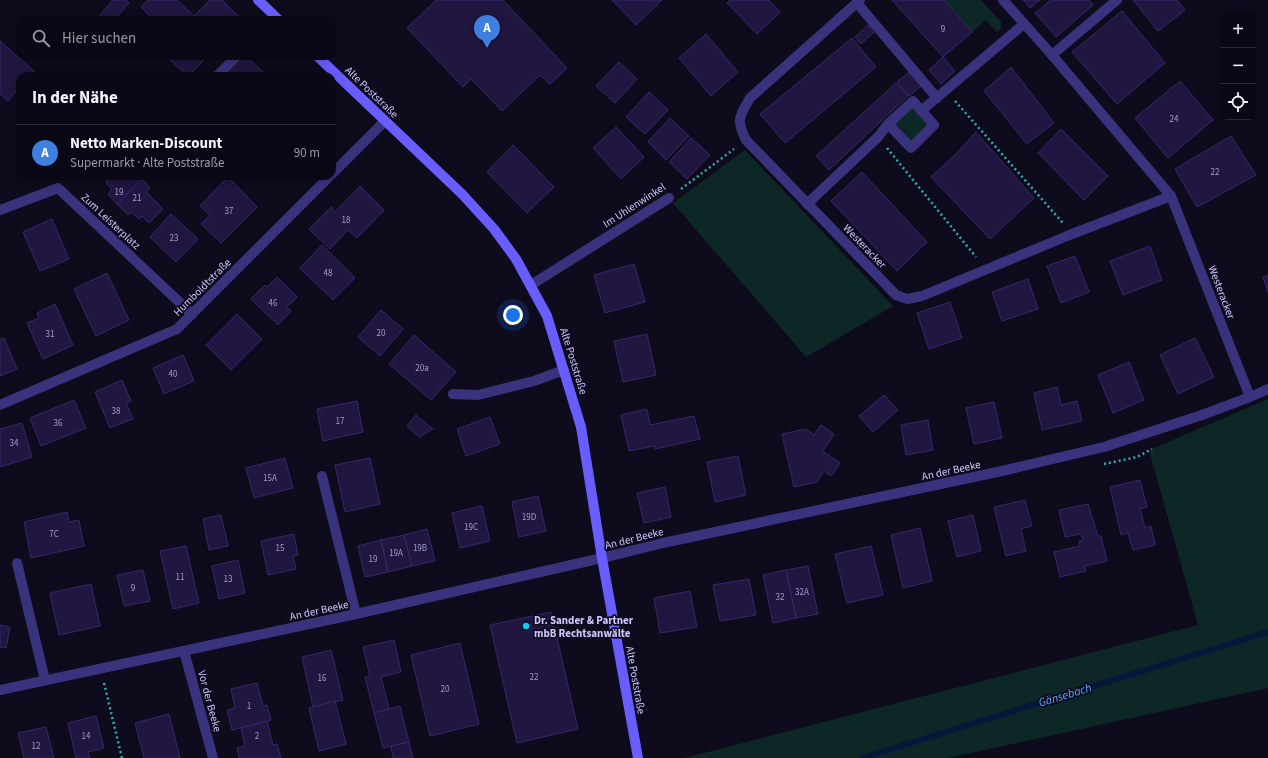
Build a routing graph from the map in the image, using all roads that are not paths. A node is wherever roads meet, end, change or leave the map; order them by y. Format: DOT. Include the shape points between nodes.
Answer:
graph roads {
  1 [pos="258,0"];
  2 [pos="1003,0"];
  3 [pos="1117,0"];
  4 [pos="858,1"];
  5 [pos="273,16"];
  6 [pos="1024,24"];
  7 [pos="1052,55"];
  8 [pos="233,60"];
  9 [pos="321,60"];
  10 [pos="221,72"];
  11 [pos="334,72"];
  12 [pos="336,74"];
  13 [pos="937,98"];
  14 [pos="922,111"];
  15 [pos="385,121"];
  16 [pos="888,124"];
  17 [pos="336,170"];
  18 [pos="326,180"];
  19 [pos="1171,196"];
  20 [pos="669,198"];
  21 [pos="807,204"];
  22 [pos="0,210"];
  23 [pos="531,285"];
  24 [pos="192,314"];
  25 [pos="564,370"];
  26 [pos="1268,389"];
  27 [pos="453,394"];
  28 [pos="1250,397"];
  29 [pos="0,405"];
  30 [pos="322,476"];
  31 [pos="602,558"];
  32 [pos="17,563"];
  33 [pos="356,614"];
  34 [pos="184,651"];
  35 [pos="45,680"];
  36 [pos="0,690"];
  37 [pos="213,758"];
  38 [pos="638,758"];
  1 -- 5 [label="main road"];
  2 -- 6 [label="street, Westeracker"];
  3 -- 7 [label="street"];
  4 -- 13 [label="street"];
  4 -- 21 [label="street, Westeracker" via="750,98 740,115 740,128 746,140"];
  6 -- 7 [label="street, Westeracker"];
  6 -- 13 [label="street"];
  7 -- 19 [label="street, Westeracker"];
  8 -- 10 [label="street"];
  9 -- 11 [label="main road, Alte Poststraße"];
  12 -- 15 [label="main road, Alte Poststraße"];
  13 -- 14 [label="street"];
  14 -- 16 [label="street" via="913,102"];
  14 -- 16 [label="street" via="934,125 910,148"];
  15 -- 17 [label="street, Humboldtstraße"];
  15 -- 23 [label="main road, Alte Poststraße" via="494,228"];
  16 -- 21 [label="street" via="878,137"];
  18 -- 24 [label="street, Humboldtstraße"];
  19 -- 21 [label="street, Westeracker" via="922,296 907,299 896,295"];
  19 -- 28 [label="street, Westeracker"];
  20 -- 23 [label="street, Im Uhlenwinkel"];
  22 -- 24 [label="street, Zum Leisterplatz" via="58,188"];
  23 -- 25 [label="main road, Alte Poststraße" via="547,316"];
  24 -- 29 [label="street, Humboldtstraße" via="177,329"];
  25 -- 27 [label="street" via="534,381 478,395"];
  25 -- 31 [label="main road, Alte Poststraße" via="580,427"];
  26 -- 28 [label="street, An der Beeke"];
  28 -- 31 [label="street, An der Beeke" via="1104,447 1002,472 663,542"];
  30 -- 33 [label="street"];
  31 -- 33 [label="street, An der Beeke"];
  31 -- 38 [label="main road, Alte Poststraße"];
  32 -- 35 [label="street"];
  33 -- 34 [label="street, An der Beeke"];
  34 -- 35 [label="street, An der Beeke"];
  34 -- 37 [label="street, Vor der Beeke"];
  35 -- 36 [label="street, An der Beeke"];
}
